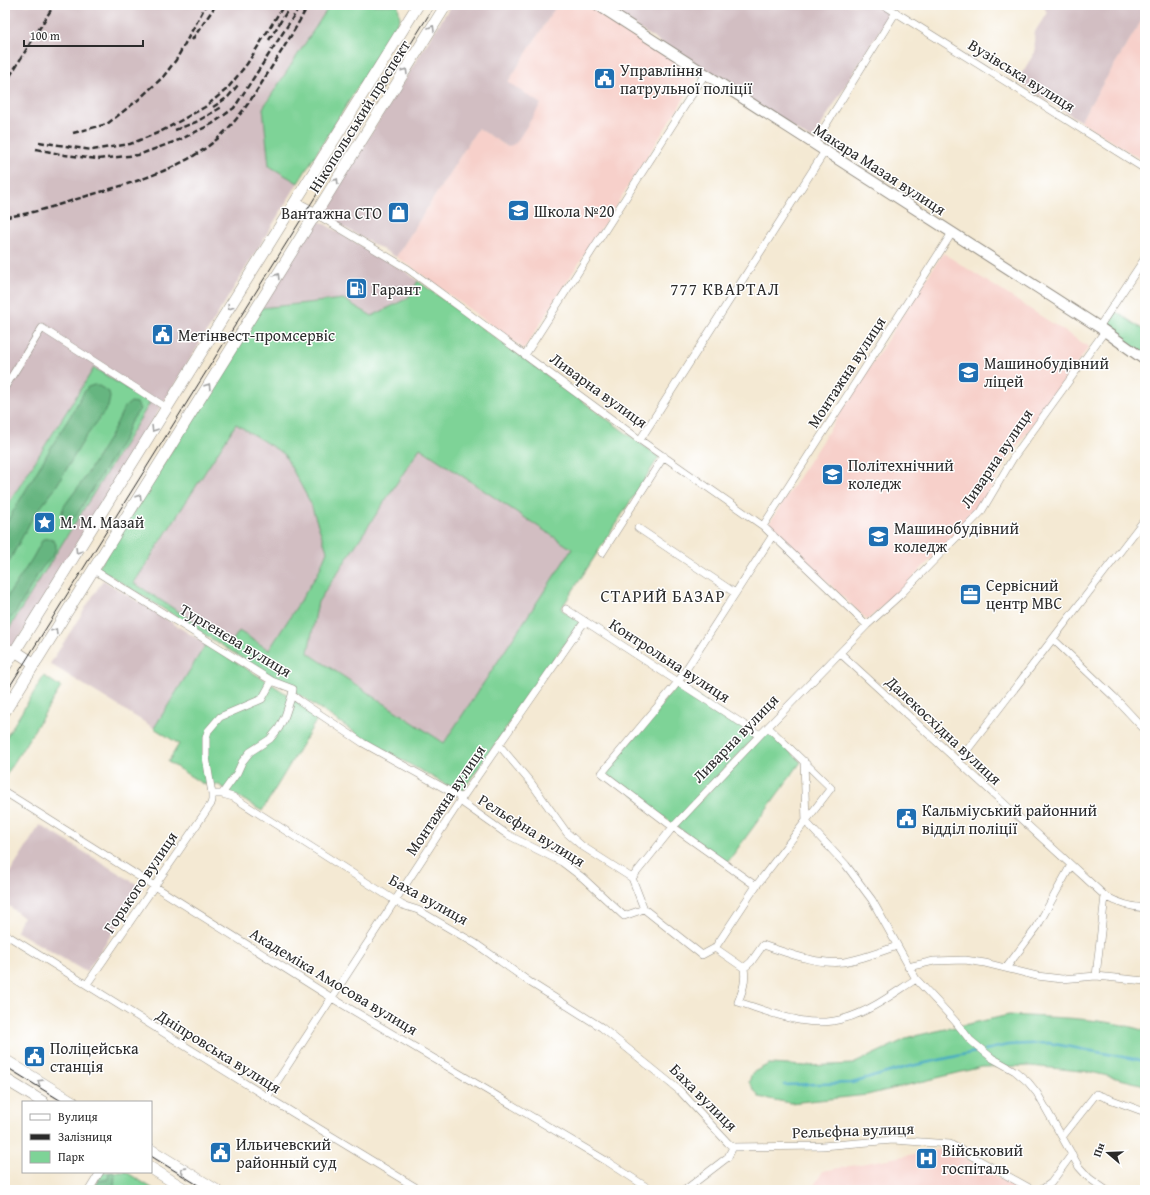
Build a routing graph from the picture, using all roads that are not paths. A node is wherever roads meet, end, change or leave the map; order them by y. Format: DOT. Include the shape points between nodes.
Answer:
graph roads {
  1 [pos="418,5"];
  2 [pos="446,5"];
  3 [pos="598,5"];
  4 [pos="884,5"];
  5 [pos="896,12"];
  6 [pos="705,74"];
  7 [pos="814,144"];
  8 [pos="825,152"];
  9 [pos="1145,169"];
  10 [pos="295,203"];
  11 [pos="316,214"];
  12 [pos="952,233"];
  13 [pos="1145,258"];
  14 [pos="1102,329"];
  15 [pos="525,355"];
  16 [pos="1145,360"];
  17 [pos="5,387"];
  18 [pos="167,408"];
  19 [pos="640,440"];
  20 [pos="664,456"];
  21 [pos="1145,519"];
  22 [pos="763,526"];
  23 [pos="638,528"];
  24 [pos="773,535"];
  25 [pos="602,553"];
  26 [pos="94,570"];
  27 [pos="736,593"];
  28 [pos="566,609"];
  29 [pos="585,621"];
  30 [pos="867,625"];
  31 [pos="1052,639"];
  32 [pos="5,645"];
  33 [pos="15,651"];
  34 [pos="840,653"];
  35 [pos="35,664"];
  36 [pos="5,667"];
  37 [pos="272,681"];
  38 [pos="678,682"];
  39 [pos="292,695"];
  40 [pos="5,711"];
  41 [pos="768,727"];
  42 [pos="1145,730"];
  43 [pos="760,735"];
  44 [pos="499,745"];
  45 [pos="804,761"];
  46 [pos="958,762"];
  47 [pos="5,792"];
  48 [pos="212,794"];
  49 [pos="222,794"];
  50 [pos="461,799"];
  51 [pos="806,822"];
  52 [pos="673,827"];
  53 [pos="1071,865"];
  54 [pos="632,878"];
  55 [pos="756,886"];
  56 [pos="155,887"];
  57 [pos="1106,896"];
  58 [pos="395,900"];
  59 [pos="1145,908"];
  60 [pos="644,909"];
  61 [pos="5,934"];
  62 [pos="898,946"];
  63 [pos="715,948"];
  64 [pos="908,966"];
  65 [pos="744,968"];
  66 [pos="1006,968"];
  67 [pos="1096,976"];
  68 [pos="916,979"];
  69 [pos="1145,981"];
  70 [pos="87,984"];
  71 [pos="332,998"];
  72 [pos="5,1060"];
  73 [pos="5,1079"];
  74 [pos="268,1098"];
  75 [pos="41,1101"];
  76 [pos="71,1101"];
  77 [pos="1145,1112"];
  78 [pos="1062,1137"];
  79 [pos="733,1147"];
  80 [pos="152,1151"];
  81 [pos="1072,1154"];
  82 [pos="152,1169"];
  83 [pos="99,1173"];
  84 [pos="89,1190"];
  85 [pos="186,1190"];
  86 [pos="216,1190"];
  87 [pos="420,1190"];
  88 [pos="651,1190"];
  89 [pos="686,1190"];
  90 [pos="1034,1190"];
  91 [pos="1041,1190"];
  92 [pos="1106,1190"];
  1 -- 10 [label="main road, Нікопольський проспект"];
  11 -- 2 [label="main road, Нікопольський проспект, one-way"];
  3 -- 6 [label="main road, Макара Мазая вулиця"];
  4 -- 5 [label="street, Вузівська вулиця"];
  5 -- 7 [label="street"];
  5 -- 9 [label="street, Вузівська вулиця"];
  6 -- 7 [label="main road, Макара Мазая вулиця"];
  6 -- 15 [label="street"];
  7 -- 8 [label="main road, Макара Мазая вулиця"];
  8 -- 12 [label="main road, Макара Мазая вулиця"];
  8 -- 19 [label="street"];
  10 -- 11 [label="main road, Ливарна вулиця"];
  10 -- 18 [label="main road, Нікопольський проспект, one-way"];
  11 -- 15 [label="street, Ливарна вулиця" via="408,269"];
  26 -- 11 [label="main road, Нікопольський проспект, one-way"];
  12 -- 14 [label="main road, Макара Мазая вулиця"];
  12 -- 22 [label="street, Монтажна вулиця"];
  13 -- 14 [label="street, Ливарна вулиця"];
  14 -- 16 [label="main road, Макара Мазая вулиця"];
  14 -- 30 [label="street, Ливарна вулиця" via="1013,458 981,512"];
  15 -- 19 [label="street, Ливарна вулиця"];
  17 -- 18 [label="street" via="42,328"];
  18 -- 33 [label="main road, Нікопольський проспект, one-way"];
  19 -- 20 [label="street, Ливарна вулиця"];
  20 -- 22 [label="street, Ливарна вулиця"];
  20 -- 25 [label="street"];
  21 -- 31 [label="street"];
  22 -- 24 [label="street, Ливарна вулиця"];
  23 -- 27 [label="street"];
  24 -- 27 [label="street"];
  24 -- 30 [label="street, Ливарна вулиця"];
  35 -- 26 [label="main road, Нікопольський проспект, one-way"];
  26 -- 37 [label="street, Тургенєва вулиця"];
  27 -- 38 [label="street"];
  28 -- 29 [label="street, Контрольна вулиця"];
  29 -- 38 [label="street, Контрольна вулиця"];
  29 -- 44 [label="street, Монтажна вулиця"];
  30 -- 34 [label="street, Ливарна вулиця"];
  31 -- 42 [label="street"];
  31 -- 46 [label="street"];
  32 -- 33 [label="street"];
  33 -- 35 [label="main road"];
  33 -- 36 [label="main road, Нікопольський проспект"];
  34 -- 41 [label="street, Ливарна вулиця"];
  34 -- 46 [label="street, Далекосхідна вулиця"];
  35 -- 40 [label="main road, Нікопольський проспект"];
  37 -- 39 [label="street, Тургенєва вулиця" via="293,690"];
  37 -- 48 [label="street" via="262,699 220,717 208,730 206,757"];
  38 -- 43 [label="street, Контрольна вулиця"];
  38 -- 52 [label="street" via="602,773"];
  39 -- 49 [label="street" via="279,728 270,739 250,752"];
  39 -- 50 [label="street, Тургенєва вулиця" via="363,742"];
  41 -- 43 [label="street, Ливарна вулиця"];
  41 -- 45 [label="street"];
  43 -- 52 [label="street, Ливарна вулиця"];
  44 -- 50 [label="street, Монтажна вулиця"];
  44 -- 54 [label="street, Рельєфна вулиця" via="532,784 567,833 582,846"];
  45 -- 51 [label="street"];
  45 -- 51 [label="street" via="832,788"];
  46 -- 53 [label="street, Далекосхідна вулиця"];
  47 -- 56 [label="street, Академіка Амосова вулиця"];
  48 -- 49 [label="street, Баха вулиця"];
  48 -- 56 [label="street, Горького вулиця" via="211,804"];
  49 -- 58 [label="street, Баха вулиця" via="233,797"];
  50 -- 58 [label="street, Монтажна вулиця"];
  50 -- 60 [label="street, Рельєфна вулиця" via="508,835 562,862 624,916"];
  51 -- 55 [label="street"];
  51 -- 62 [label="street" via="846,865 872,900"];
  52 -- 54 [label="street, Ливарна вулиця"];
  52 -- 55 [label="street"];
  53 -- 57 [label="street, Далекосхідна вулиця"];
  53 -- 66 [label="street" via="1038,927"];
  54 -- 60 [label="street"];
  55 -- 63 [label="street"];
  56 -- 70 [label="street, Горького вулиця"];
  56 -- 71 [label="street, Академіка Амосова вулиця"];
  57 -- 59 [label="street, Далекосхідна вулиця" via="1135,908"];
  57 -- 67 [label="street"];
  58 -- 71 [label="street, Монтажна вулиця"];
  58 -- 79 [label="street, Баха вулиця" via="406,907 418,910 476,944 530,983 601,1027 680,1090"];
  60 -- 63 [label="street" via="702,955"];
  61 -- 70 [label="street, Дніпровська вулиця"];
  62 -- 64 [label="street"];
  62 -- 65 [label="street" via="843,962 802,957 763,945 752,962"];
  63 -- 65 [label="street"];
  64 -- 66 [label="street" via="934,961 965,960"];
  64 -- 68 [label="street"];
  65 -- 68 [label="street" via="746,977 738,1002 787,1018 809,1022 828,1022 846,1018 867,1009"];
  66 -- 67 [label="street" via="1037,976"];
  67 -- 69 [label="street"];
  68 -- 78 [label="street" via="970,1040 1028,1082"];
  70 -- 74 [label="street, Дніпровська вулиця"];
  71 -- 74 [label="street, Монтажна вулиця"];
  71 -- 88 [label="street, Академіка Амосова вулиця"];
  76 -- 72 [label="main road, one-way"];
  73 -- 75 [label="main road"];
  74 -- 87 [label="street, Дніпровська вулиця"];
  77 -- 78 [label="street" via="1096,1094"];
  78 -- 81 [label="street"];
  79 -- 89 [label="street" via="728,1157"];
  79 -- 90 [label="street, Рельєфна вулиця" via="822,1146 893,1140 950,1144"];
  86 -- 80 [label="main road, one-way"];
  81 -- 91 [label="street" via="1051,1183"];
  81 -- 92 [label="street" via="1084,1173"];
  82 -- 85 [label="main road"];
  83 -- 84 [label="street"];
}
